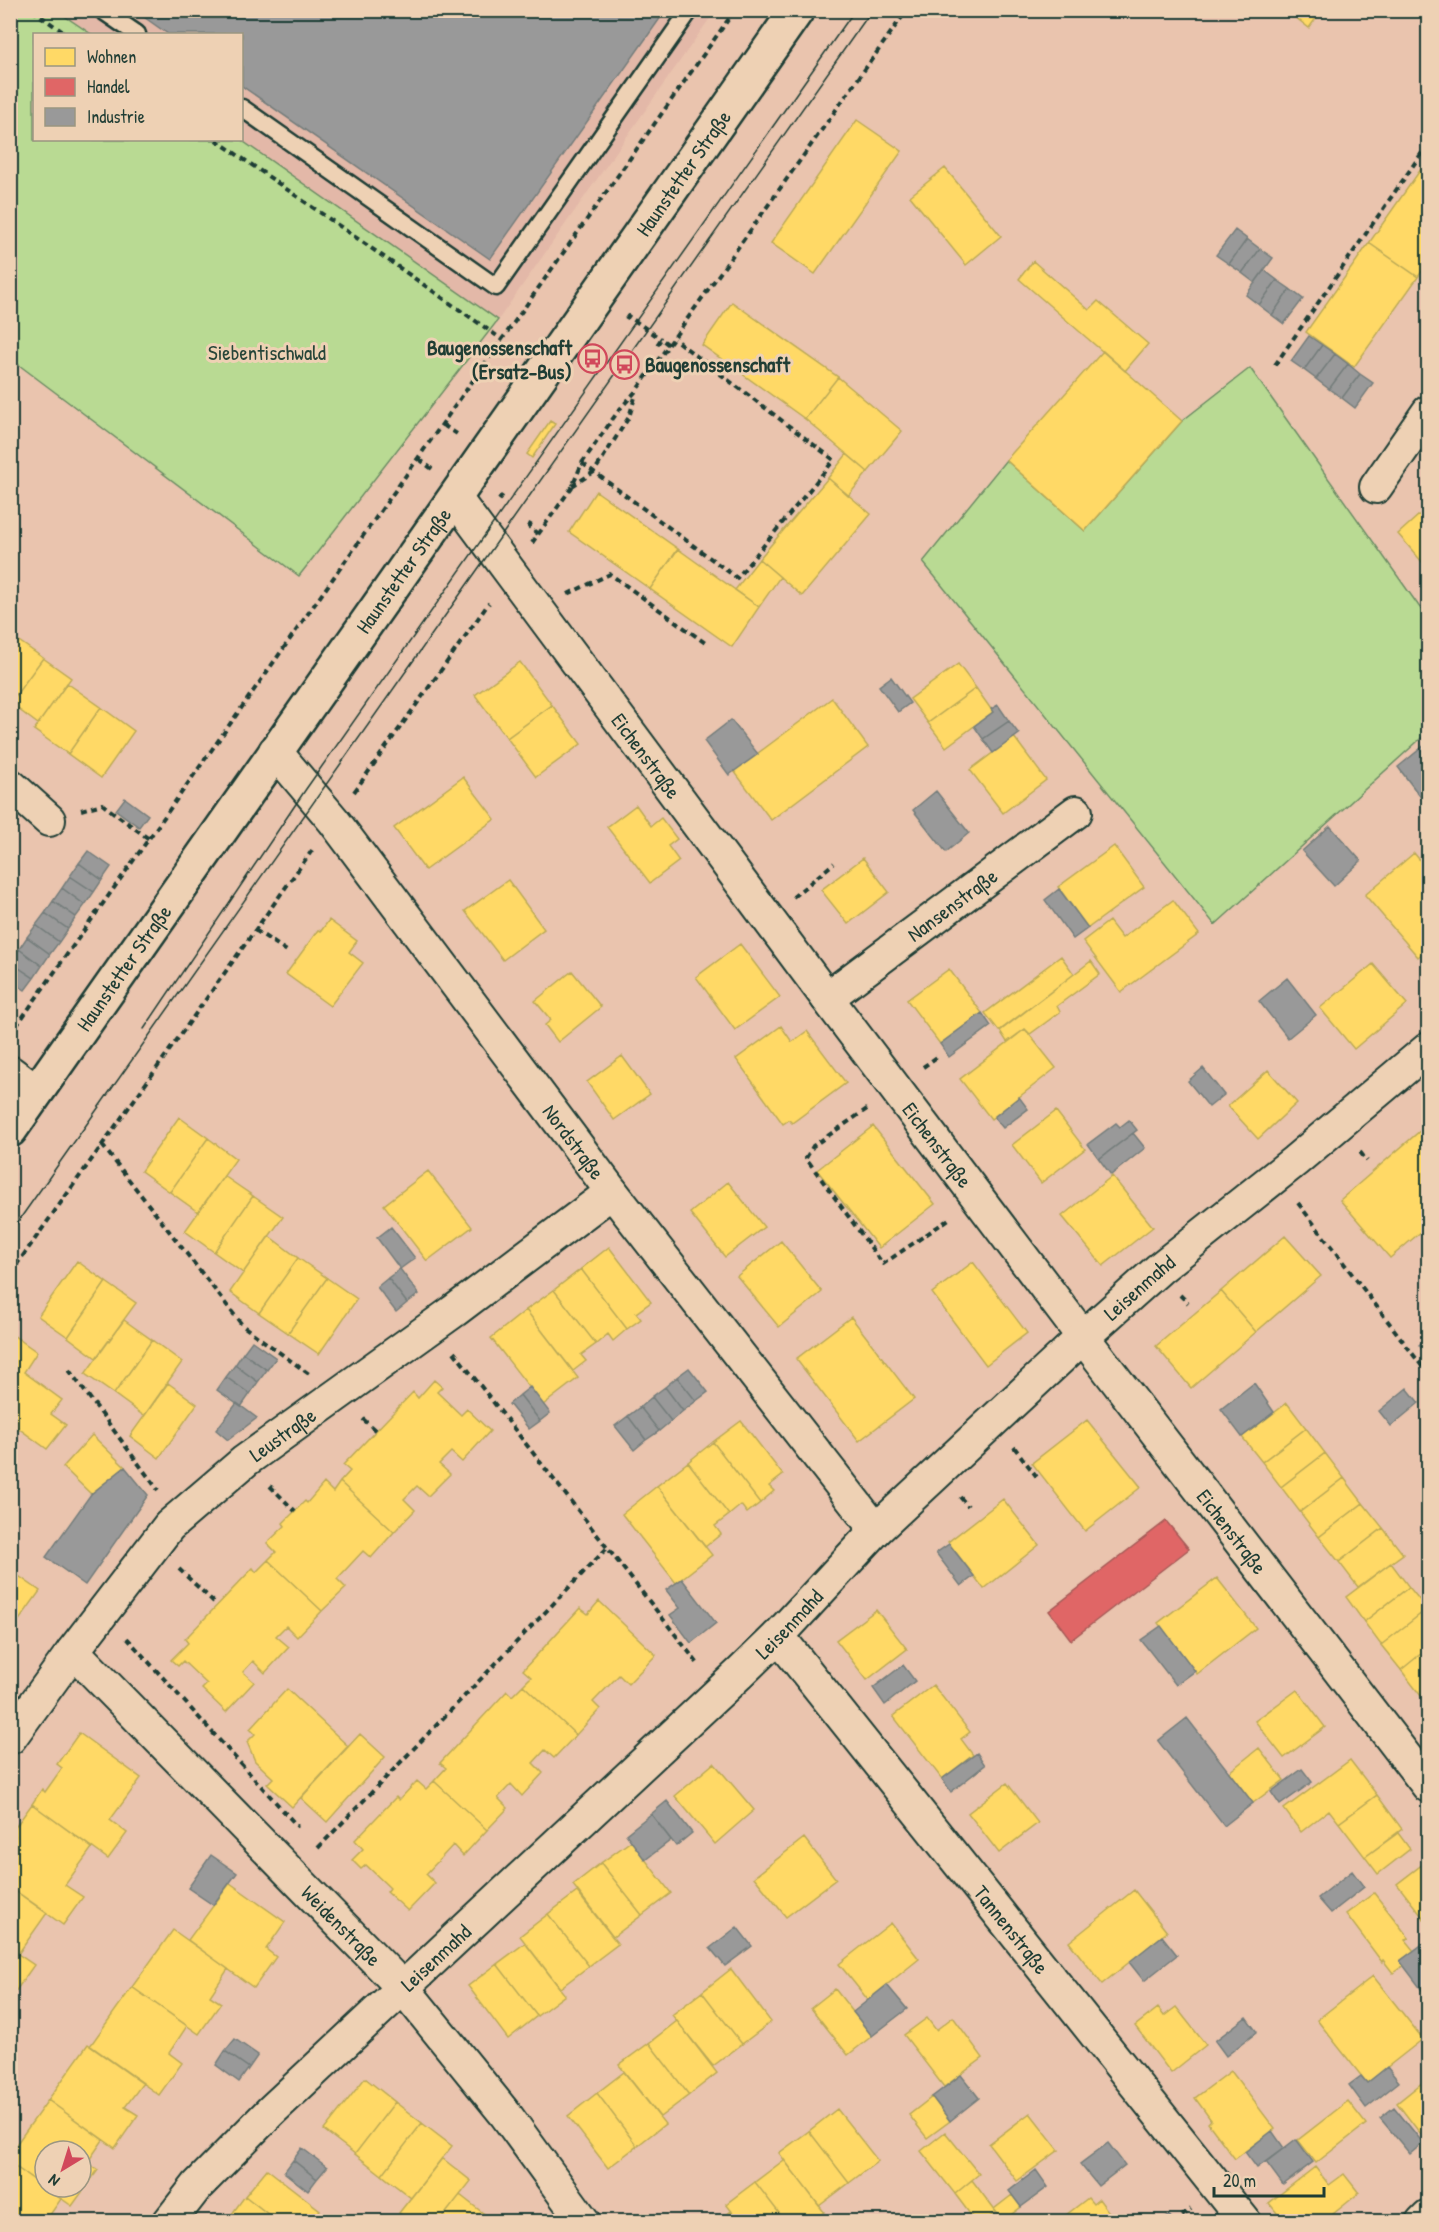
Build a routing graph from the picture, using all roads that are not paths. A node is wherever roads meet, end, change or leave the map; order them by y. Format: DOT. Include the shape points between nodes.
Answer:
graph roads {
  1 [pos="102,10"];
  2 [pos="690,10"];
  3 [pos="798,10"];
  4 [pos="135,33"];
  5 [pos="243,109"];
  6 [pos="1428,412"];
  7 [pos="1376,487"];
  8 [pos="455,498"];
  9 [pos="275,751"];
  10 [pos="10,785"];
  11 [pos="1076,812"];
  12 [pos="49,820"];
  13 [pos="827,998"];
  14 [pos="1428,1049"];
  15 [pos="10,1072"];
  16 [pos="37,1092"];
  17 [pos="10,1130"];
  18 [pos="612,1192"];
  19 [pos="1083,1337"];
  20 [pos="876,1530"];
  21 [pos="778,1636"];
  22 [pos="73,1651"];
  23 [pos="10,1738"];
  24 [pos="1428,1786"];
  25 [pos="404,1989"];
  26 [pos="1428,2216"];
  27 [pos="170,2222"];
  28 [pos="584,2222"];
  29 [pos="1245,2222"];
  30 [pos="1422,2222"];
  1 -- 4 [label="lane"];
  2 -- 5 [label="lane" via="496,287"];
  3 -- 8 [label="main road, Haunstetter Straße"];
  6 -- 7 [label="street"];
  8 -- 9 [label="main road, Haunstetter Straße"];
  8 -- 13 [label="street, Eichenstraße"];
  9 -- 16 [label="main road, Haunstetter Straße"];
  9 -- 18 [label="street, Nordstraße" via="334,821"];
  10 -- 12 [label="street"];
  11 -- 13 [label="street, Nansenstraße"];
  13 -- 19 [label="street, Eichenstraße"];
  14 -- 19 [label="street, Leisenmahd" via="1159,1269"];
  15 -- 16 [label="street"];
  16 -- 17 [label="main road, Haunstetter Straße"];
  18 -- 20 [label="street, Nordstraße"];
  18 -- 22 [label="street, Leustraße" via="245,1461 178,1518"];
  19 -- 20 [label="street, Leisenmahd"];
  19 -- 24 [label="street, Eichenstraße"];
  20 -- 21 [label="street, Leisenmahd"];
  21 -- 25 [label="street, Leisenmahd"];
  21 -- 29 [label="street, Tannenstraße"];
  22 -- 23 [label="street, Leustraße"];
  22 -- 25 [label="street, Weidenstraße"];
  25 -- 27 [label="street, Leisenmahd" via="271,2111 197,2186"];
  25 -- 28 [label="street, Weidenstraße" via="506,2115"];
  26 -- 30 [label="street"];
}
